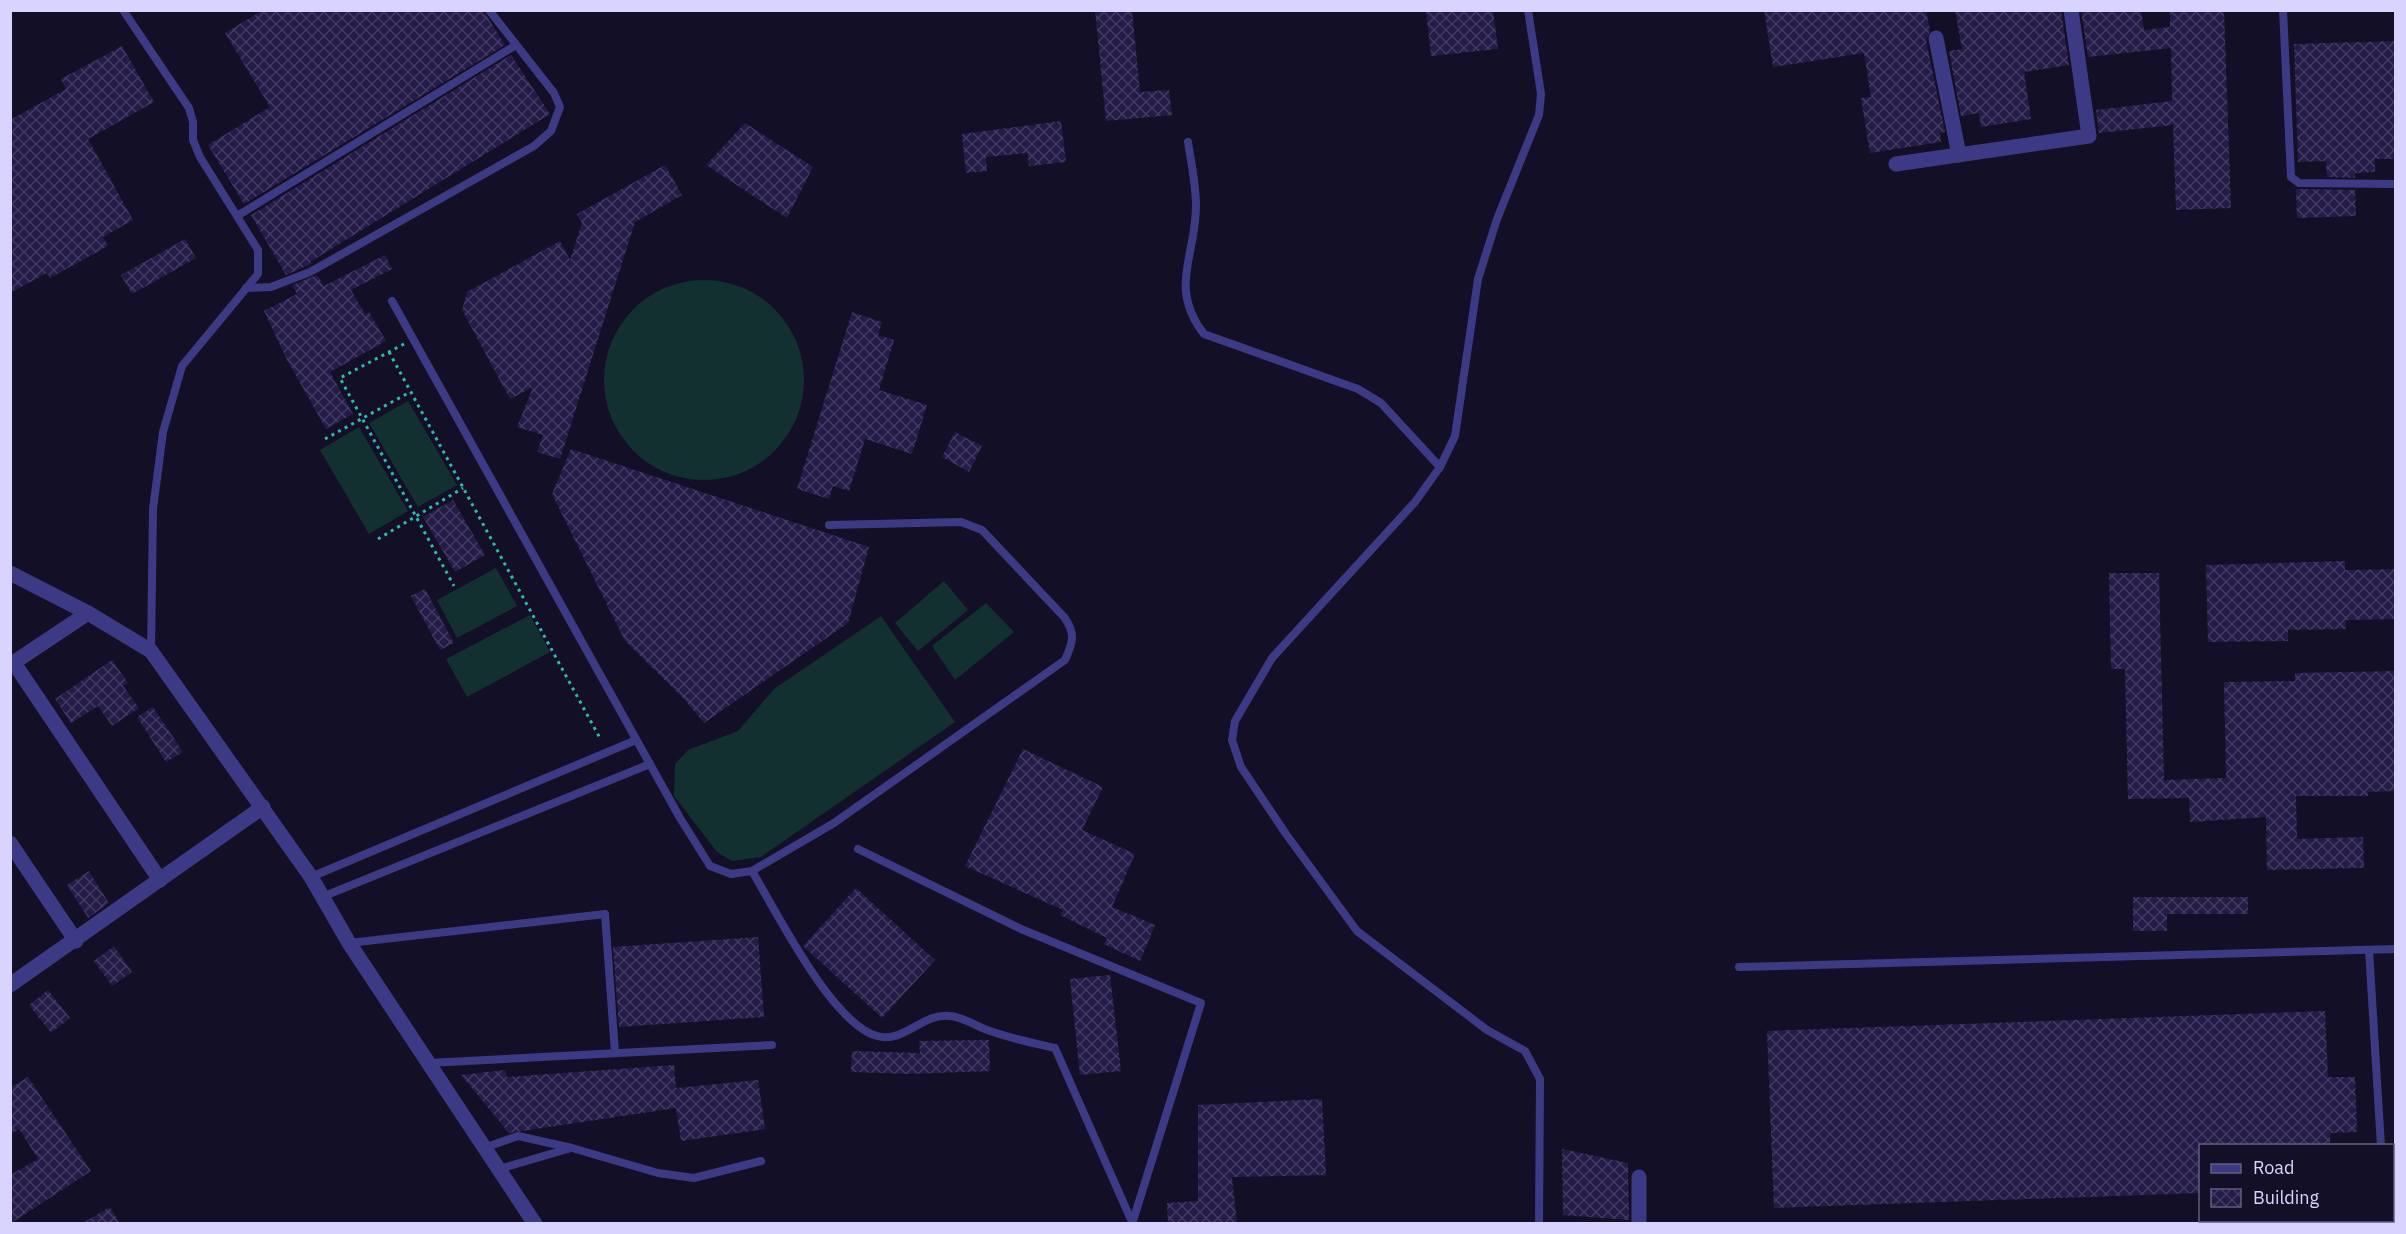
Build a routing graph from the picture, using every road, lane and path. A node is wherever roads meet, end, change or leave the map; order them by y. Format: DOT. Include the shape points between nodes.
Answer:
graph roads {
  1 [pos="123,10"];
  2 [pos="489,10"];
  3 [pos="1528,10"];
  4 [pos="2071,10"];
  5 [pos="2283,10"];
  6 [pos="1936,38"];
  7 [pos="516,45"];
  8 [pos="1188,142"];
  9 [pos="1959,155"];
  10 [pos="1896,164"];
  11 [pos="2396,184"];
  12 [pos="237,216"];
  13 [pos="246,288"];
  14 [pos="392,301"];
  15 [pos="413,339"];
  16 [pos="389,352"];
  17 [pos="410,392"];
  18 [pos="362,418"];
  19 [pos="325,439"];
  20 [pos="1440,467"];
  21 [pos="463,488"];
  22 [pos="416,516"];
  23 [pos="829,525"];
  24 [pos="378,539"];
  25 [pos="11,574"];
  26 [pos="454,586"];
  27 [pos="88,613"];
  28 [pos="152,651"];
  29 [pos="12,664"];
  30 [pos="636,740"];
  31 [pos="608,752"];
  32 [pos="650,764"];
  33 [pos="262,807"];
  34 [pos="10,843"];
  35 [pos="858,849"];
  36 [pos="752,871"];
  37 [pos="311,877"];
  38 [pos="160,880"];
  39 [pos="322,897"];
  40 [pos="76,941"];
  41 [pos="349,943"];
  42 [pos="2396,949"];
  43 [pos="2369,950"];
  44 [pos="1739,967"];
  45 [pos="10,985"];
  46 [pos="772,1045"];
  47 [pos="615,1053"];
  48 [pos="427,1064"];
  49 [pos="2381,1144"];
  50 [pos="484,1148"];
  51 [pos="573,1148"];
  52 [pos="761,1161"];
  53 [pos="499,1170"];
  54 [pos="1639,1177"];
  55 [pos="1132,1223"];
  56 [pos="535,1224"];
  57 [pos="1539,1224"];
  58 [pos="1639,1224"];
  1 -- 12 [label="lane" via="189,108 193,140"];
  2 -- 7 [label="lane"];
  3 -- 20 [label="lane" via="1541,94 1539,115 1497,219 1478,279 1455,436"];
  4 -- 9 [label="street" via="2089,136"];
  5 -- 11 [label="lane" via="2291,177 2299,183"];
  6 -- 9 [label="street"];
  7 -- 12 [label="lane"];
  7 -- 13 [label="lane" via="554,93 560,107 551,130 534,146 310,272 271,286"];
  8 -- 20 [label="lane" via="1196,206 1184,294 1191,318 1204,334 1228,345 1358,389 1374,398"];
  9 -- 10 [label="street"];
  12 -- 13 [label="lane" via="258,250 258,274"];
  13 -- 28 [label="lane" via="182,366 163,432 153,509"];
  14 -- 15 [label="lane"];
  15 -- 16 [label="path"];
  15 -- 30 [label="lane"];
  16 -- 17 [label="path"];
  16 -- 18 [label="path" via="340,378"];
  17 -- 18 [label="path"];
  17 -- 21 [label="path"];
  18 -- 19 [label="path"];
  18 -- 22 [label="path"];
  20 -- 57 [label="lane" via="1415,502 1272,658 1235,721 1232,740 1241,767 1357,931 1487,1029 1525,1051 1540,1079"];
  21 -- 22 [label="path"];
  21 -- 31 [label="path"];
  22 -- 24 [label="path"];
  22 -- 26 [label="path"];
  23 -- 36 [label="lane" via="970,524 982,530 1064,617 1072,628 1073,643 1065,660 1056,667 834,823"];
  25 -- 27 [label="street"];
  27 -- 28 [label="street"];
  27 -- 29 [label="street"];
  28 -- 33 [label="street"];
  29 -- 38 [label="street"];
  30 -- 31 [label="lane"];
  30 -- 32 [label="lane"];
  31 -- 37 [label="lane"];
  32 -- 36 [label="lane" via="710,866 730,874"];
  32 -- 39 [label="lane"];
  33 -- 37 [label="street"];
  33 -- 38 [label="street"];
  34 -- 40 [label="street"];
  35 -- 55 [label="lane" via="1021,929 1201,1003"];
  36 -- 55 [label="lane" via="827,994 848,1019 876,1036 896,1037 921,1022 949,1015 994,1033 1055,1048"];
  37 -- 39 [label="street"];
  38 -- 40 [label="street"];
  39 -- 41 [label="street"];
  40 -- 45 [label="street"];
  41 -- 47 [label="lane" via="604,914"];
  41 -- 48 [label="street"];
  42 -- 43 [label="lane"];
  43 -- 44 [label="lane"];
  43 -- 49 [label="lane"];
  46 -- 47 [label="lane"];
  47 -- 48 [label="lane"];
  48 -- 50 [label="street"];
  50 -- 51 [label="lane" via="519,1136"];
  50 -- 53 [label="street"];
  51 -- 52 [label="lane" via="658,1173 694,1178"];
  51 -- 53 [label="lane"];
  53 -- 56 [label="street"];
  54 -- 58 [label="street"];
}
